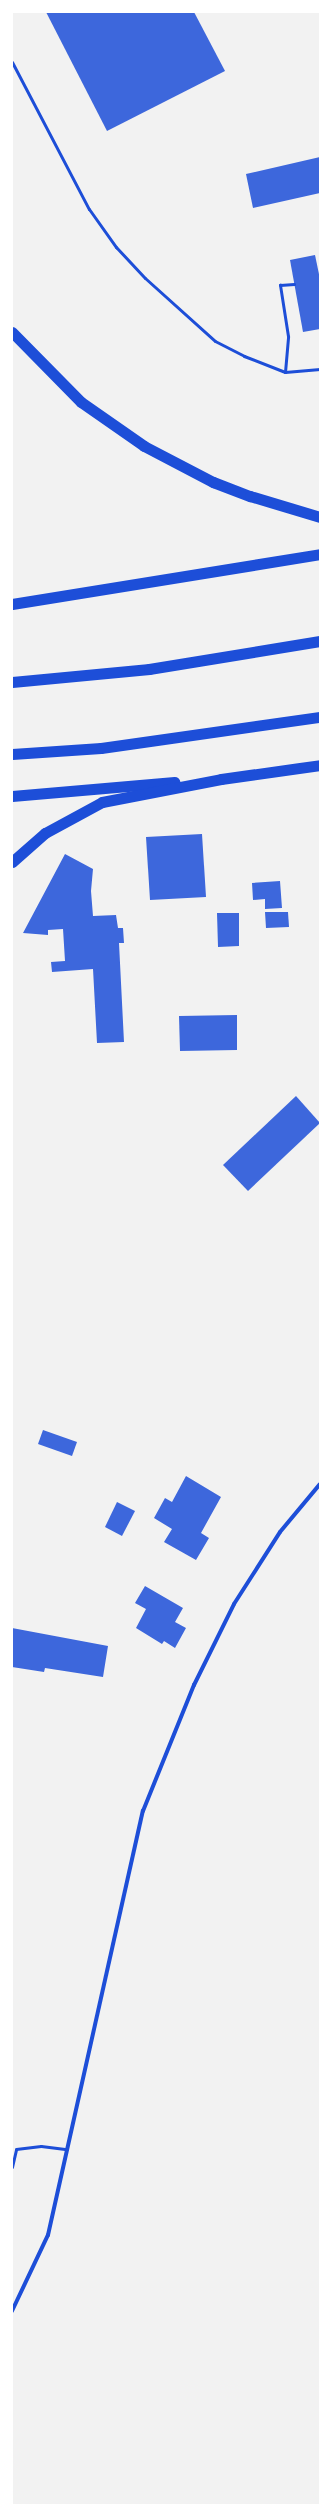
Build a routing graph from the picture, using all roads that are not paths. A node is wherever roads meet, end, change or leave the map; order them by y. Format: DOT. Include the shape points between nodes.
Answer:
graph roads {
  1 [pos="12,62"];
  2 [pos="294,284"];
  3 [pos="12,332"];
  4 [pos="320,369"];
  5 [pos="285,372"];
  6 [pos="320,517"];
  7 [pos="320,554"];
  8 [pos="12,604"];
  9 [pos="320,641"];
  10 [pos="12,682"];
  11 [pos="320,717"];
  12 [pos="12,754"];
  13 [pos="320,765"];
  14 [pos="221,779"];
  15 [pos="12,796"];
  16 [pos="12,862"];
  17 [pos="320,1484"];
  18 [pos="67,2149"];
  19 [pos="12,2167"];
  20 [pos="12,2311"];
  1 -- 5 [label="lane" via="89,209 116,247 145,278 215,341"];
  2 -- 5 [label="lane" via="280,285 288,336"];
  3 -- 6 [label="highway" via="81,402 144,446 213,482"];
  4 -- 5 [label="lane"];
  7 -- 8 [label="highway"];
  9 -- 10 [label="highway" via="149,669"];
  11 -- 12 [label="highway" via="101,748"];
  13 -- 14 [label="highway"];
  14 -- 15 [label="highway"];
  14 -- 16 [label="highway" via="102,802 45,833"];
  17 -- 18 [label="street" via="280,1532 234,1604 194,1685 143,1811"];
  18 -- 19 [label="lane" via="41,2146 16,2149"];
  18 -- 20 [label="street" via="48,2235"];
}
